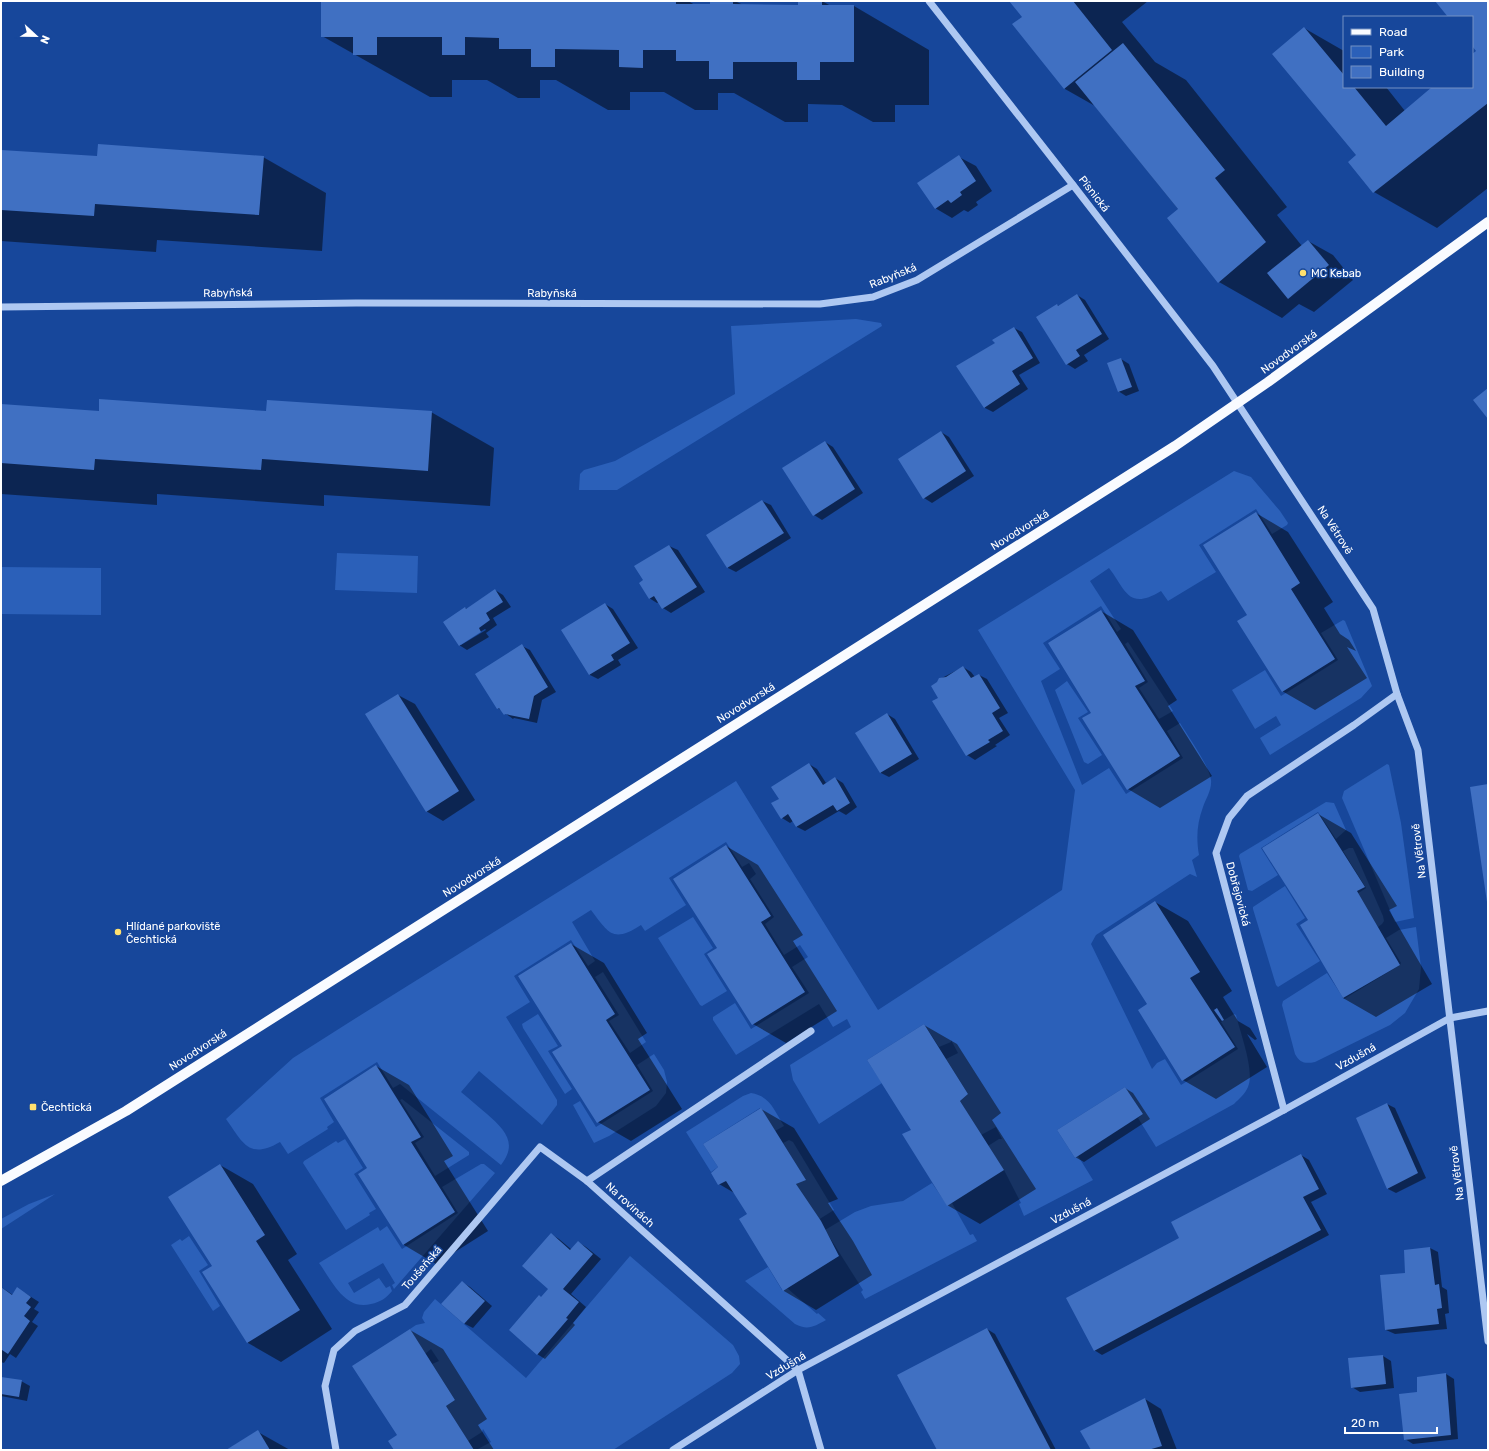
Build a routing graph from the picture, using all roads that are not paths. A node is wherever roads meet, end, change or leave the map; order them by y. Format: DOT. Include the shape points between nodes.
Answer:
graph roads {
  1 [pos="929,1"];
  2 [pos="1074,185"];
  3 [pos="1488,222"];
  4 [pos="1,307"];
  5 [pos="1237,404"];
  6 [pos="1397,694"];
  7 [pos="1488,1011"];
  8 [pos="1450,1018"];
  9 [pos="810,1031"];
  10 [pos="1284,1110"];
  11 [pos="1,1181"];
  12 [pos="587,1181"];
  13 [pos="1488,1341"];
  14 [pos="798,1370"];
  15 [pos="336,1450"];
  16 [pos="673,1450"];
  17 [pos="821,1450"];
  1 -- 2 [label="street, Písnická"];
  2 -- 4 [label="street, Rabyňská" via="917,280 873,297 820,304 349,303"];
  2 -- 5 [label="street, Písnická" via="1213,366"];
  3 -- 5 [label="main road, Novodvorská"];
  5 -- 6 [label="street, Na Větrově" via="1373,609"];
  5 -- 11 [label="main road, Novodvorská" via="1175,446 126,1111"];
  6 -- 8 [label="street, Na Větrově" via="1418,750"];
  6 -- 10 [label="street, Dobřejovická" via="1247,796 1229,818 1216,853"];
  7 -- 8 [label="street, Vzdušná"];
  8 -- 10 [label="street, Vzdušná"];
  8 -- 13 [label="street, Na Větrově"];
  9 -- 12 [label="street, Na rovinách"];
  10 -- 14 [label="street, Vzdušná"];
  12 -- 14 [label="street, Na rovinách"];
  12 -- 15 [label="street, Toušeňská" via="540,1147 405,1305 355,1331 334,1350 325,1386"];
  14 -- 16 [label="street, Vzdušná"];
  14 -- 17 [label="street"];
}
